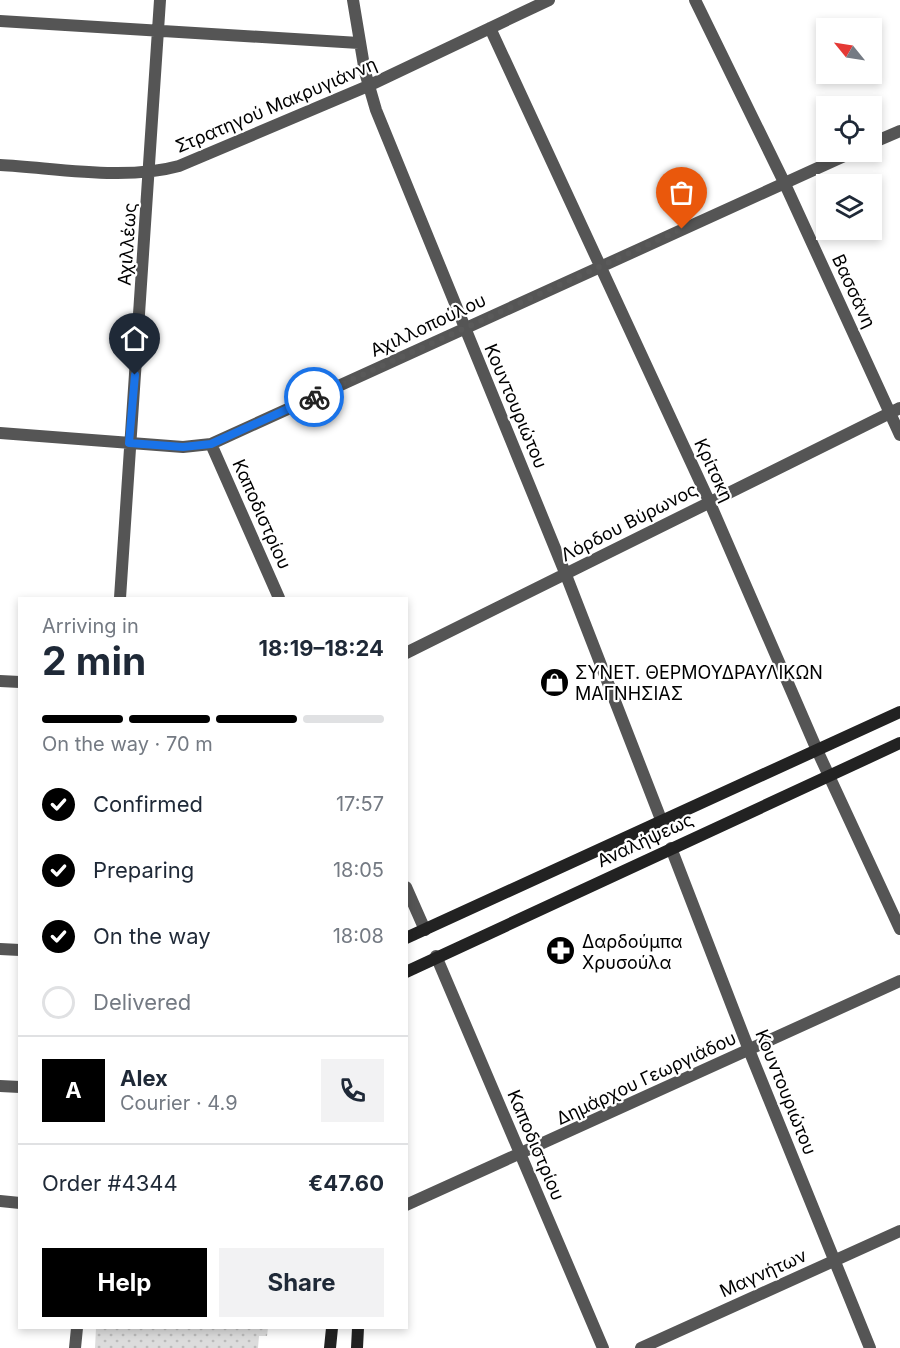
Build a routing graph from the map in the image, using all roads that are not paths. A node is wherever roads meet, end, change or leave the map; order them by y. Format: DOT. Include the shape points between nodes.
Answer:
graph roads {
  1 [pos="160,0"];
  2 [pos="353,0"];
  3 [pos="549,0"];
  4 [pos="695,0"];
  5 [pos="0,21"];
  6 [pos="490,28"];
  7 [pos="159,29"];
  8 [pos="359,43"];
  9 [pos="368,86"];
  10 [pos="900,131"];
  11 [pos="882,139"];
  12 [pos="830,162"];
  13 [pos="0,165"];
  14 [pos="150,173"];
  15 [pos="784,182"];
  16 [pos="600,266"];
  17 [pos="464,329"];
  18 [pos="895,410"];
  19 [pos="0,433"];
  20 [pos="900,435"];
  21 [pos="129,443"];
  22 [pos="211,444"];
  23 [pos="709,501"];
  24 [pos="566,574"];
  25 [pos="120,597"];
  26 [pos="279,597"];
  27 [pos="408,652"];
  28 [pos="0,681"];
  29 [pos="18,681"];
  30 [pos="900,712"];
  31 [pos="900,743"];
  32 [pos="817,750"];
  33 [pos="829,776"];
  34 [pos="662,822"];
  35 [pos="671,848"];
  36 [pos="408,892"];
  37 [pos="900,929"];
  38 [pos="425,930"];
  39 [pos="408,937"];
  40 [pos="0,949"];
  41 [pos="18,950"];
  42 [pos="436,956"];
  43 [pos="408,971"];
  44 [pos="900,981"];
  45 [pos="749,1050"];
  46 [pos="0,1086"];
  47 [pos="18,1087"];
  48 [pos="521,1155"];
  49 [pos="0,1202"];
  50 [pos="18,1203"];
  51 [pos="408,1204"];
  52 [pos="900,1231"];
  53 [pos="835,1260"];
  54 [pos="77,1329"];
  55 [pos="332,1329"];
  56 [pos="358,1330"];
  57 [pos="75,1348"];
  58 [pos="330,1348"];
  59 [pos="357,1348"];
  60 [pos="365,1348"];
  61 [pos="603,1348"];
  62 [pos="641,1348"];
  63 [pos="870,1348"];
  1 -- 7 [label="street, Αχιλλέως"];
  2 -- 8 [label="street, Κουντουριώτου"];
  3 -- 6 [label="street, Στρατηγού Μακρυγιάννη"];
  4 -- 15 [label="street, Βασσάνη"];
  5 -- 7 [label="street"];
  6 -- 9 [label="street, Στρατηγού Μακρυγιάννη"];
  6 -- 16 [label="street, Κρίτσκη"];
  7 -- 8 [label="street"];
  7 -- 14 [label="street, Αχιλλέως"];
  8 -- 9 [label="street, Κουντουριώτου"];
  9 -- 14 [label="street, Στρατηγού Μακρυγιάννη" via="194,160"];
  9 -- 17 [label="street, Κουντουριώτου"];
  10 -- 11 [label="street"];
  12 -- 15 [label="street, Αχιλλοπούλου"];
  13 -- 14 [label="street, Στρατηγού Μακρυγιάννη"];
  14 -- 21 [label="street, Αχιλλέως"];
  15 -- 16 [label="street, Αχιλλοπούλου"];
  15 -- 18 [label="street, Βασσάνη"];
  16 -- 17 [label="street, Αχιλλοπούλου"];
  16 -- 23 [label="street, Κρίτσκη"];
  17 -- 22 [label="street, Αχιλλοπούλου"];
  17 -- 24 [label="street, Κουντουριώτου"];
  18 -- 20 [label="street, Βασσάνη"];
  18 -- 23 [label="street, Λόρδου Βύρωνος"];
  19 -- 21 [label="street, Αχιλλοπούλου"];
  21 -- 22 [label="street, Αχιλλοπούλου" via="183,447"];
  21 -- 25 [label="street, Αχιλλέως"];
  22 -- 26 [label="street, Καποδιστρίου"];
  23 -- 24 [label="street, Λόρδου Βύρωνος"];
  23 -- 32 [label="street, Κρίτσκη"];
  24 -- 27 [label="street, Λόρδου Βύρωνος"];
  24 -- 34 [label="street, Κουντουριώτου"];
  28 -- 29 [label="street"];
  30 -- 32 [label="main road, Αναλήψεως"];
  31 -- 33 [label="main road, Αναλήψεως"];
  32 -- 33 [label="street, Κρίτσκη"];
  32 -- 34 [label="main road, Αναλήψεως"];
  33 -- 35 [label="main road, Αναλήψεως"];
  33 -- 37 [label="street, Κρίτσκη"];
  34 -- 38 [label="main road, Αναλήψεως"];
  35 -- 42 [label="main road, Αναλήψεως"];
  35 -- 45 [label="street, Κουντουριώτου"];
  36 -- 38 [label="street"];
  38 -- 39 [label="main road, Αναλήψεως"];
  40 -- 41 [label="street"];
  42 -- 43 [label="main road, Αναλήψεως"];
  42 -- 48 [label="street, Καποδιστρίου"];
  44 -- 45 [label="street, Δημάρχου Γεωργιάδου"];
  45 -- 48 [label="street, Δημάρχου Γεωργιάδου"];
  45 -- 53 [label="street, Κουντουριώτου"];
  46 -- 47 [label="street"];
  48 -- 51 [label="street, Δημάρχου Γεωργιάδου"];
  48 -- 61 [label="street, Καποδιστρίου"];
  49 -- 50 [label="street"];
  52 -- 53 [label="street, Μαγνήτων"];
  53 -- 62 [label="street, Μαγνήτων"];
  53 -- 63 [label="street, Κουντουριώτου"];
  54 -- 57 [label="street"];
  55 -- 58 [label="main road"];
  56 -- 59 [label="main road"];
  56 -- 60 [label="street"];
}
